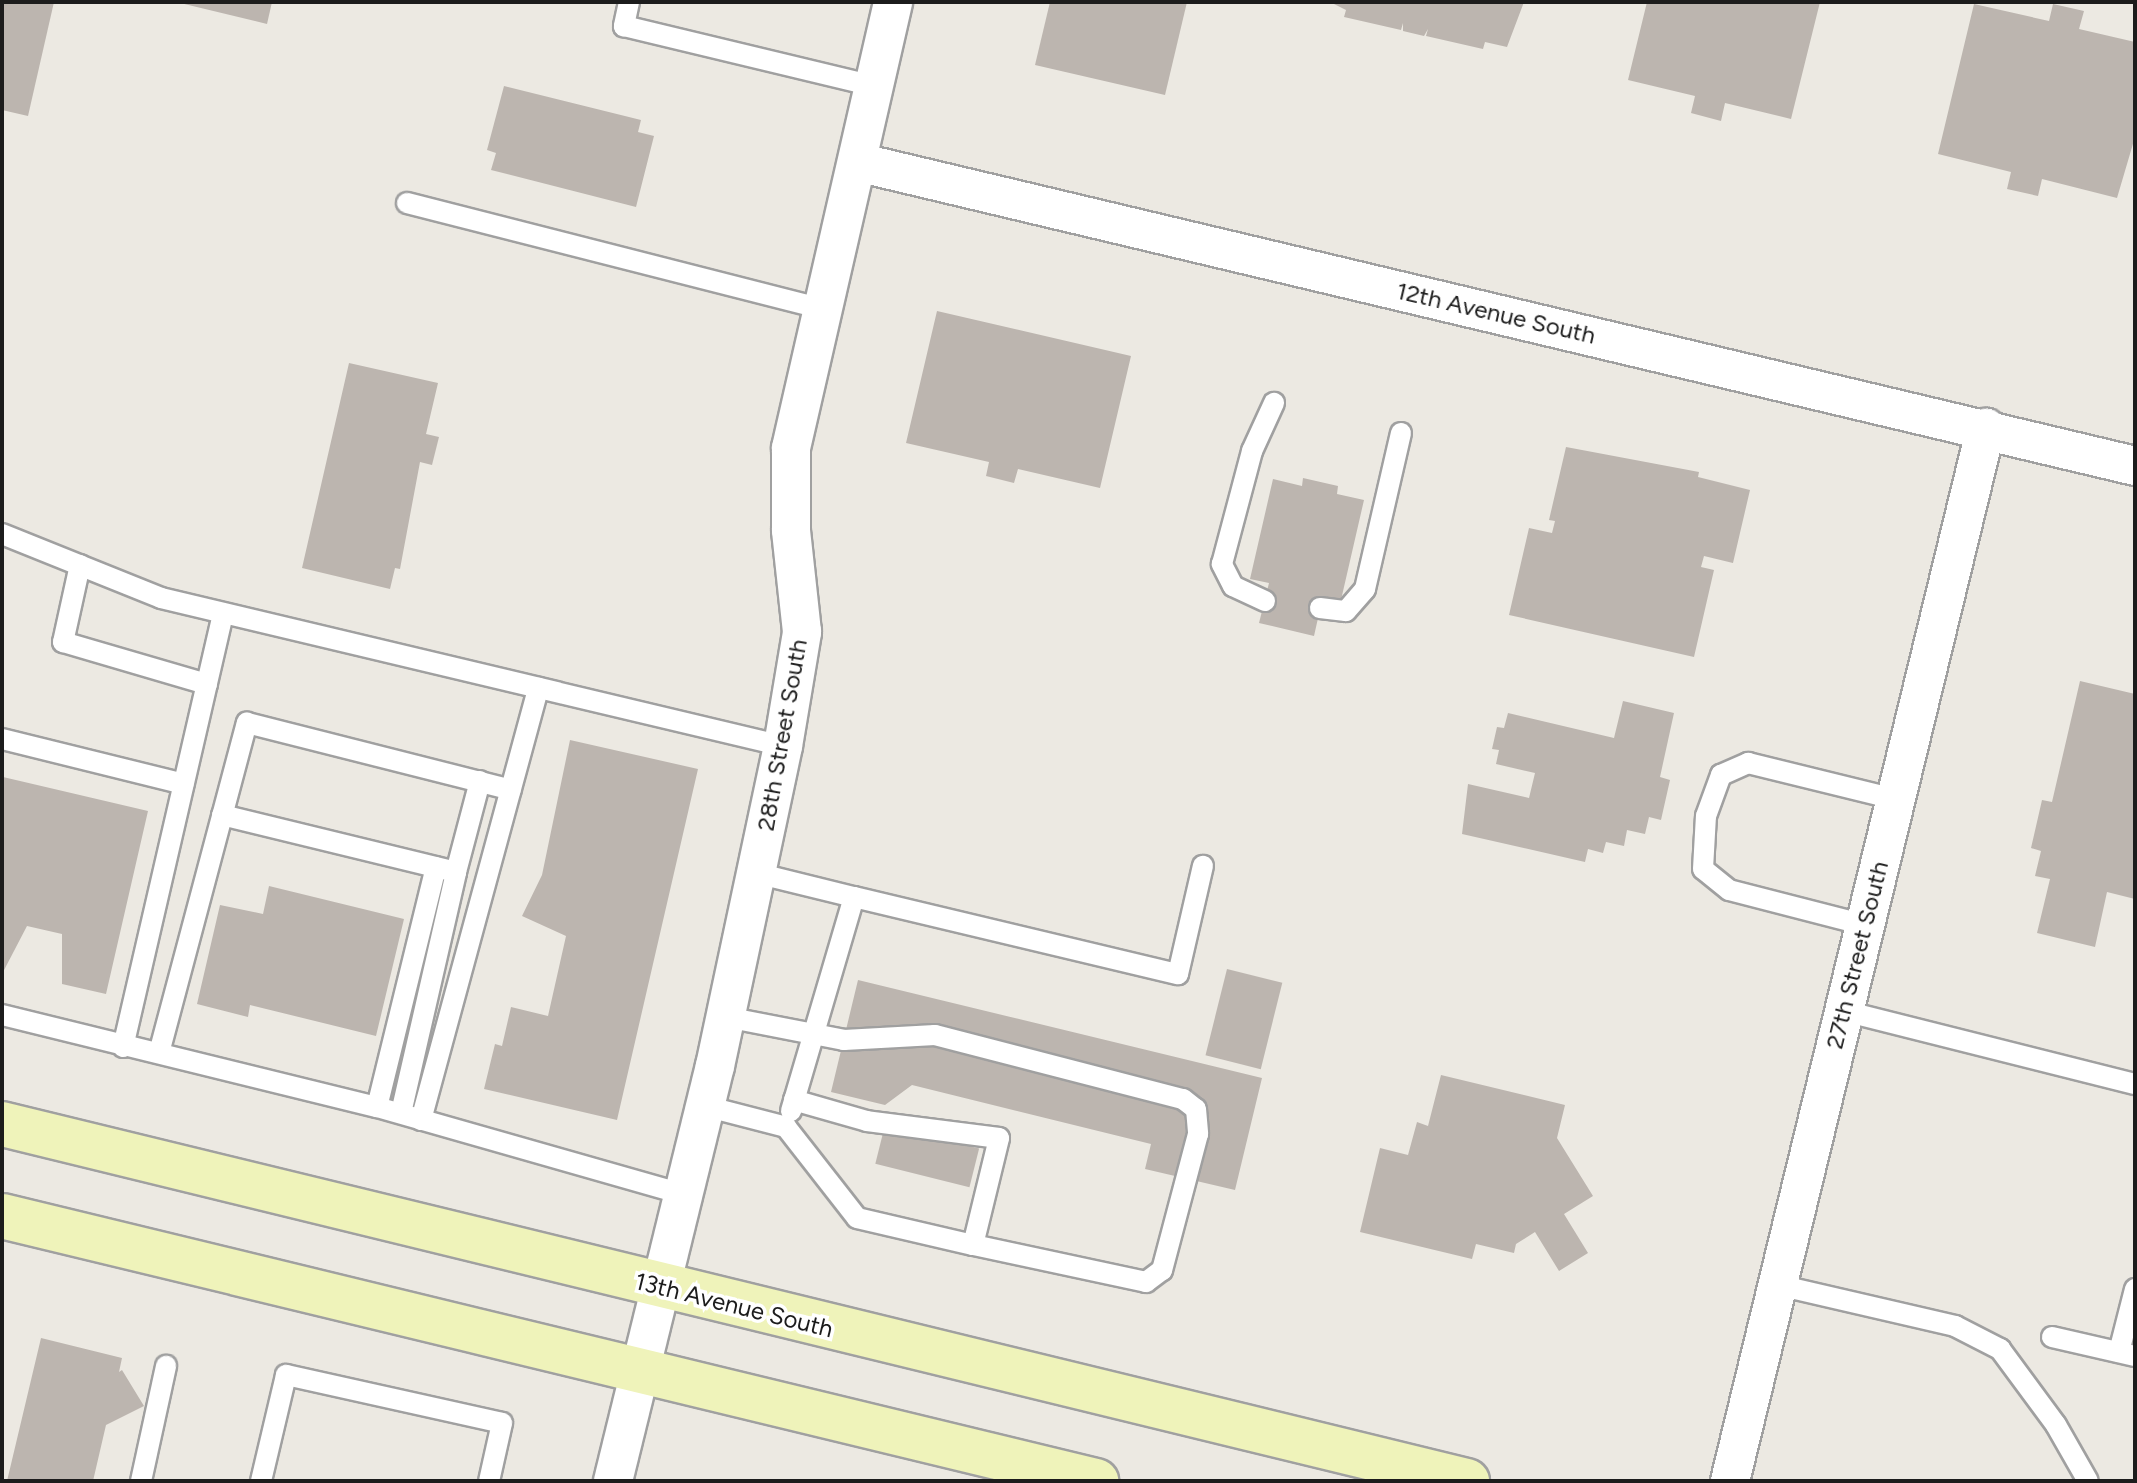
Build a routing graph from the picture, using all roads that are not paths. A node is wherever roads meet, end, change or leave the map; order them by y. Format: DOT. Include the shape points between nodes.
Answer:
graph roads {
  1 [pos="629,2"];
  2 [pos="893,2"];
  3 [pos="874,86"];
  4 [pos="857,162"];
  5 [pos="407,203"];
  6 [pos="823,309"];
  7 [pos="1274,403"];
  8 [pos="1986,428"];
  9 [pos="1401,433"];
  10 [pos="2135,466"];
  11 [pos="2,534"];
  12 [pos="80,565"];
  13 [pos="1265,601"];
  14 [pos="1320,608"];
  15 [pos="223,613"];
  16 [pos="207,684"];
  17 [pos="538,688"];
  18 [pos="2,739"];
  19 [pos="783,746"];
  20 [pos="480,781"];
  21 [pos="184,784"];
  22 [pos="511,790"];
  23 [pos="1895,799"];
  24 [pos="222,815"];
  25 [pos="1203,866"];
  26 [pos="446,870"];
  27 [pos="756,873"];
  28 [pos="854,897"];
  29 [pos="1865,925"];
  30 [pos="1844,1011"];
  31 [pos="2,1015"];
  32 [pos="726,1017"];
  33 [pos="812,1035"];
  34 [pos="123,1047"];
  35 [pos="159,1053"];
  36 [pos="2135,1084"];
  37 [pos="794,1100"];
  38 [pos="705,1106"];
  39 [pos="377,1107"];
  40 [pos="401,1113"];
  41 [pos="421,1120"];
  42 [pos="2,1124"];
  43 [pos="786,1127"];
  44 [pos="683,1194"];
  45 [pos="2,1216"];
  46 [pos="973,1245"];
  47 [pos="1778,1285"];
  48 [pos="661,1287"];
  49 [pos="2135,1289"];
  50 [pos="2052,1337"];
  51 [pos="2127,1354"];
  52 [pos="166,1366"];
  53 [pos="640,1370"];
  54 [pos="141,1481"];
  55 [pos="261,1481"];
  56 [pos="489,1481"];
  57 [pos="613,1481"];
  58 [pos="1096,1481"];
  59 [pos="1467,1481"];
  60 [pos="1730,1481"];
  61 [pos="2088,1481"];
  1 -- 3 [label="lane" via="624,26"];
  2 -- 3 [label="street, 28th Street South"];
  3 -- 4 [label="street, 28th Street South"];
  4 -- 6 [label="street, 28th Street South"];
  4 -- 8 [label="street, 12th Avenue South"];
  5 -- 6 [label="lane"];
  6 -- 19 [label="street, 28th Street South" via="791,448 791,530 802,632"];
  7 -- 13 [label="lane" via="1252,451 1222,564 1233,586"];
  8 -- 10 [label="street, 12th Avenue South"];
  8 -- 23 [label="street, 27th Street South"];
  9 -- 14 [label="lane" via="1365,589 1346,611"];
  11 -- 12 [label="lane"];
  12 -- 15 [label="lane" via="161,598"];
  12 -- 16 [label="lane" via="63,642"];
  15 -- 16 [label="lane"];
  15 -- 17 [label="lane"];
  16 -- 21 [label="lane"];
  17 -- 19 [label="lane"];
  17 -- 22 [label="lane"];
  18 -- 21 [label="lane"];
  19 -- 27 [label="street, 28th Street South"];
  20 -- 22 [label="lane"];
  20 -- 24 [label="lane" via="247,723"];
  20 -- 26 [label="lane"];
  21 -- 34 [label="lane"];
  22 -- 41 [label="lane"];
  23 -- 29 [label="street, 27th Street South"];
  23 -- 29 [label="lane" via="1748,763 1721,775 1706,816 1703,869 1729,890"];
  24 -- 26 [label="lane"];
  24 -- 35 [label="lane"];
  25 -- 28 [label="lane" via="1178,974"];
  26 -- 39 [label="lane"];
  26 -- 40 [label="lane"];
  27 -- 28 [label="lane"];
  27 -- 32 [label="street, 28th Street South"];
  28 -- 33 [label="lane"];
  29 -- 30 [label="street, 27th Street South"];
  30 -- 36 [label="lane"];
  30 -- 47 [label="street, 27th Street South"];
  31 -- 34 [label="lane"];
  32 -- 33 [label="lane"];
  32 -- 38 [label="street, 28th Street South"];
  33 -- 37 [label="lane"];
  33 -- 46 [label="lane" via="844,1040 935,1035 1183,1099 1196,1109 1198,1134 1162,1270 1146,1282"];
  34 -- 35 [label="lane"];
  35 -- 39 [label="lane"];
  37 -- 43 [label="lane"];
  37 -- 46 [label="lane" via="867,1121 999,1138"];
  38 -- 43 [label="lane"];
  38 -- 44 [label="street, 28th Street South"];
  39 -- 40 [label="lane"];
  40 -- 41 [label="lane"];
  41 -- 44 [label="lane"];
  42 -- 48 [label="main road, 13th Avenue South"];
  43 -- 46 [label="lane" via="857,1218"];
  44 -- 48 [label="street, 28th Street South"];
  45 -- 53 [label="main road"];
  47 -- 60 [label="street, 27th Street South"];
  47 -- 61 [label="lane" via="1955,1326 2000,1349 2056,1425"];
  48 -- 53 [label="street, 28th Street South"];
  48 -- 59 [label="main road, 13th Avenue South"];
  49 -- 51 [label="lane"];
  50 -- 51 [label="lane"];
  52 -- 54 [label="lane"];
  53 -- 57 [label="street, 28th Street South"];
  53 -- 58 [label="main road"];
  55 -- 56 [label="lane" via="286,1375 502,1423"];
}
